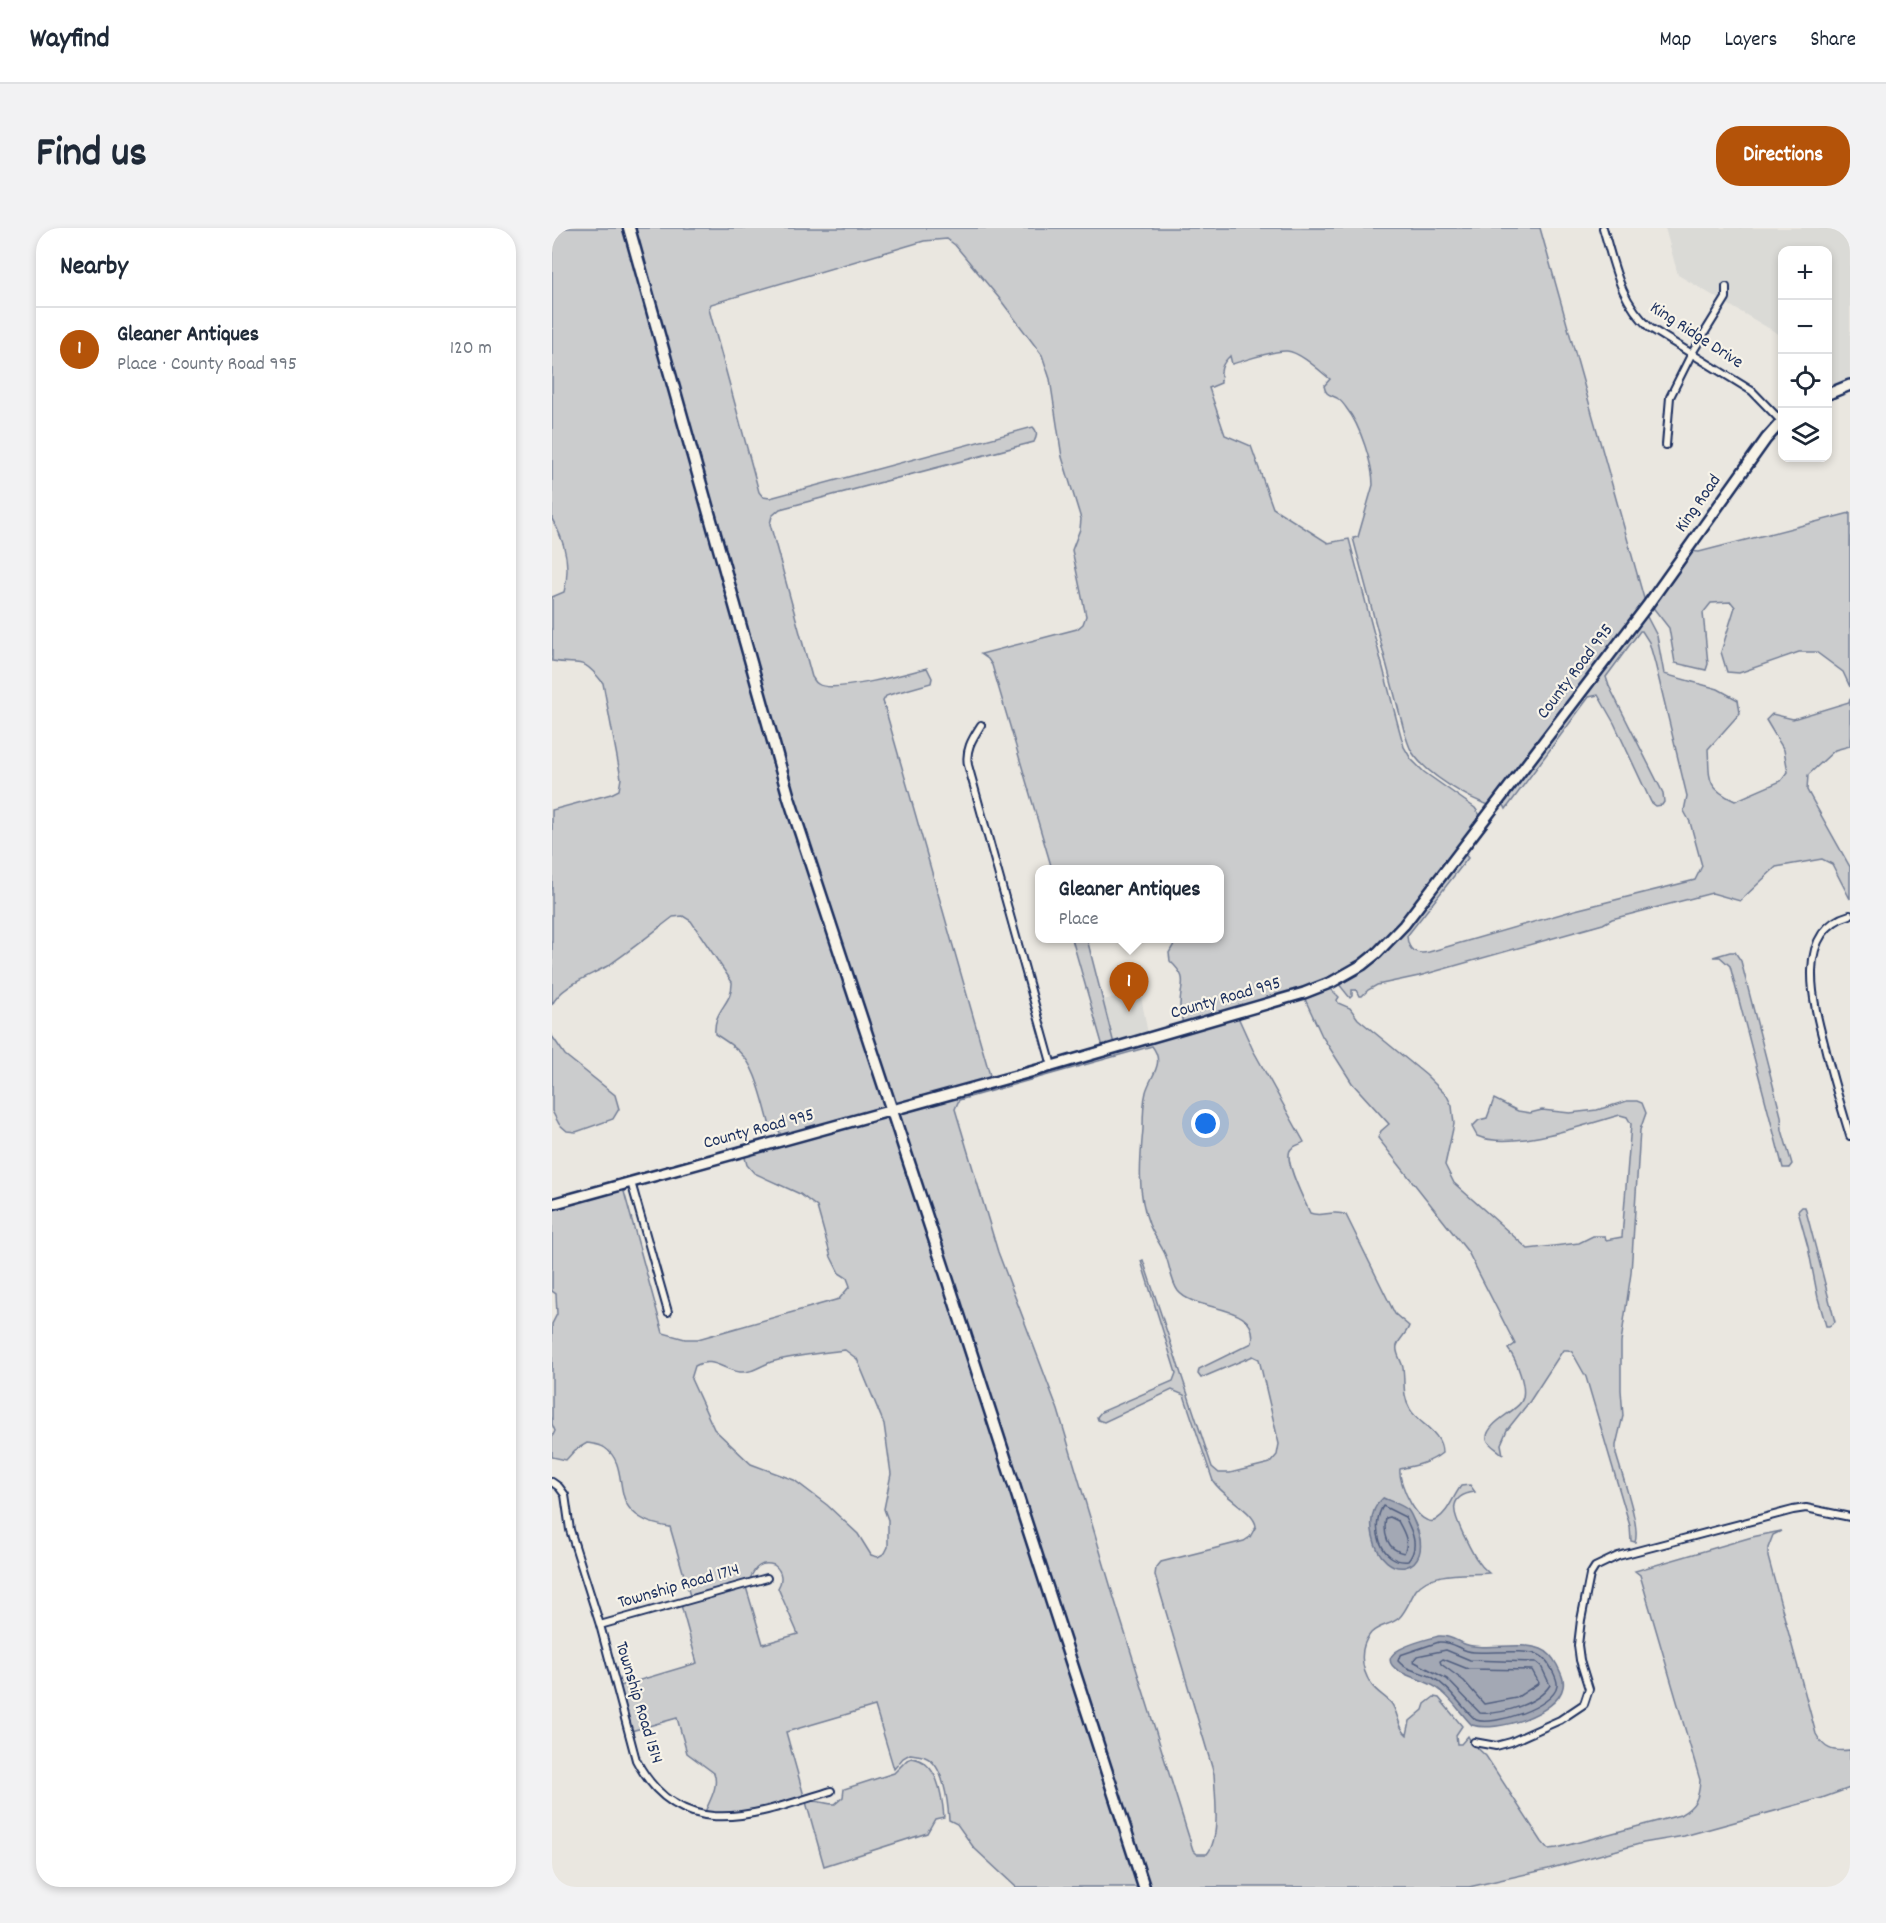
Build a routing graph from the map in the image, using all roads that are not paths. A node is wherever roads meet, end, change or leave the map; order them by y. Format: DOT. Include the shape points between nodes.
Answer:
graph roads {
  1 [pos="629,228"];
  2 [pos="1604,228"];
  3 [pos="1726,287"];
  4 [pos="1692,353"];
  5 [pos="1850,385"];
  6 [pos="1832,392"];
  7 [pos="1778,418"];
  8 [pos="1778,427"];
  9 [pos="1666,445"];
  10 [pos="1645,608"];
  11 [pos="981,725"];
  12 [pos="1850,915"];
  13 [pos="1052,1066"];
  14 [pos="892,1110"];
  15 [pos="1850,1136"];
  16 [pos="631,1182"];
  17 [pos="552,1204"];
  18 [pos="668,1312"];
  19 [pos="552,1482"];
  20 [pos="1850,1517"];
  21 [pos="767,1578"];
  22 [pos="600,1625"];
  23 [pos="1474,1742"];
  24 [pos="831,1791"];
  25 [pos="1144,1887"];
  1 -- 14 [label="main road" via="789,798"];
  2 -- 4 [label="street, King Ridge Drive" via="1630,307 1650,328"];
  3 -- 4 [label="street" via="1726,298"];
  4 -- 7 [label="street, King Ridge Drive" via="1752,391"];
  4 -- 9 [label="street" via="1670,397"];
  5 -- 6 [label="street"];
  8 -- 10 [label="street, King Road"];
  10 -- 13 [label="street, County Road 995" via="1404,925 1362,965 1304,993"];
  11 -- 13 [label="street" via="966,753 968,765"];
  12 -- 15 [label="street" via="1827,926 1815,953 1812,976 1813,1002"];
  13 -- 14 [label="street, County Road 995"];
  14 -- 16 [label="street, County Road 995"];
  14 -- 25 [label="main road"];
  16 -- 17 [label="street, County Road 995"];
  16 -- 18 [label="street"];
  19 -- 22 [label="street, Township Road 1514" via="565,1495 570,1530"];
  20 -- 23 [label="street" via="1812,1509 1793,1510 1626,1554 1595,1567 1590,1575 1579,1634 1578,1651 1589,1689 1584,1704 1560,1720 1511,1742 1496,1746"];
  21 -- 22 [label="street, Township Road 1714"];
  22 -- 24 [label="street, Township Road 1514" via="636,1760 664,1796 701,1814 731,1817 763,1812"];
}
